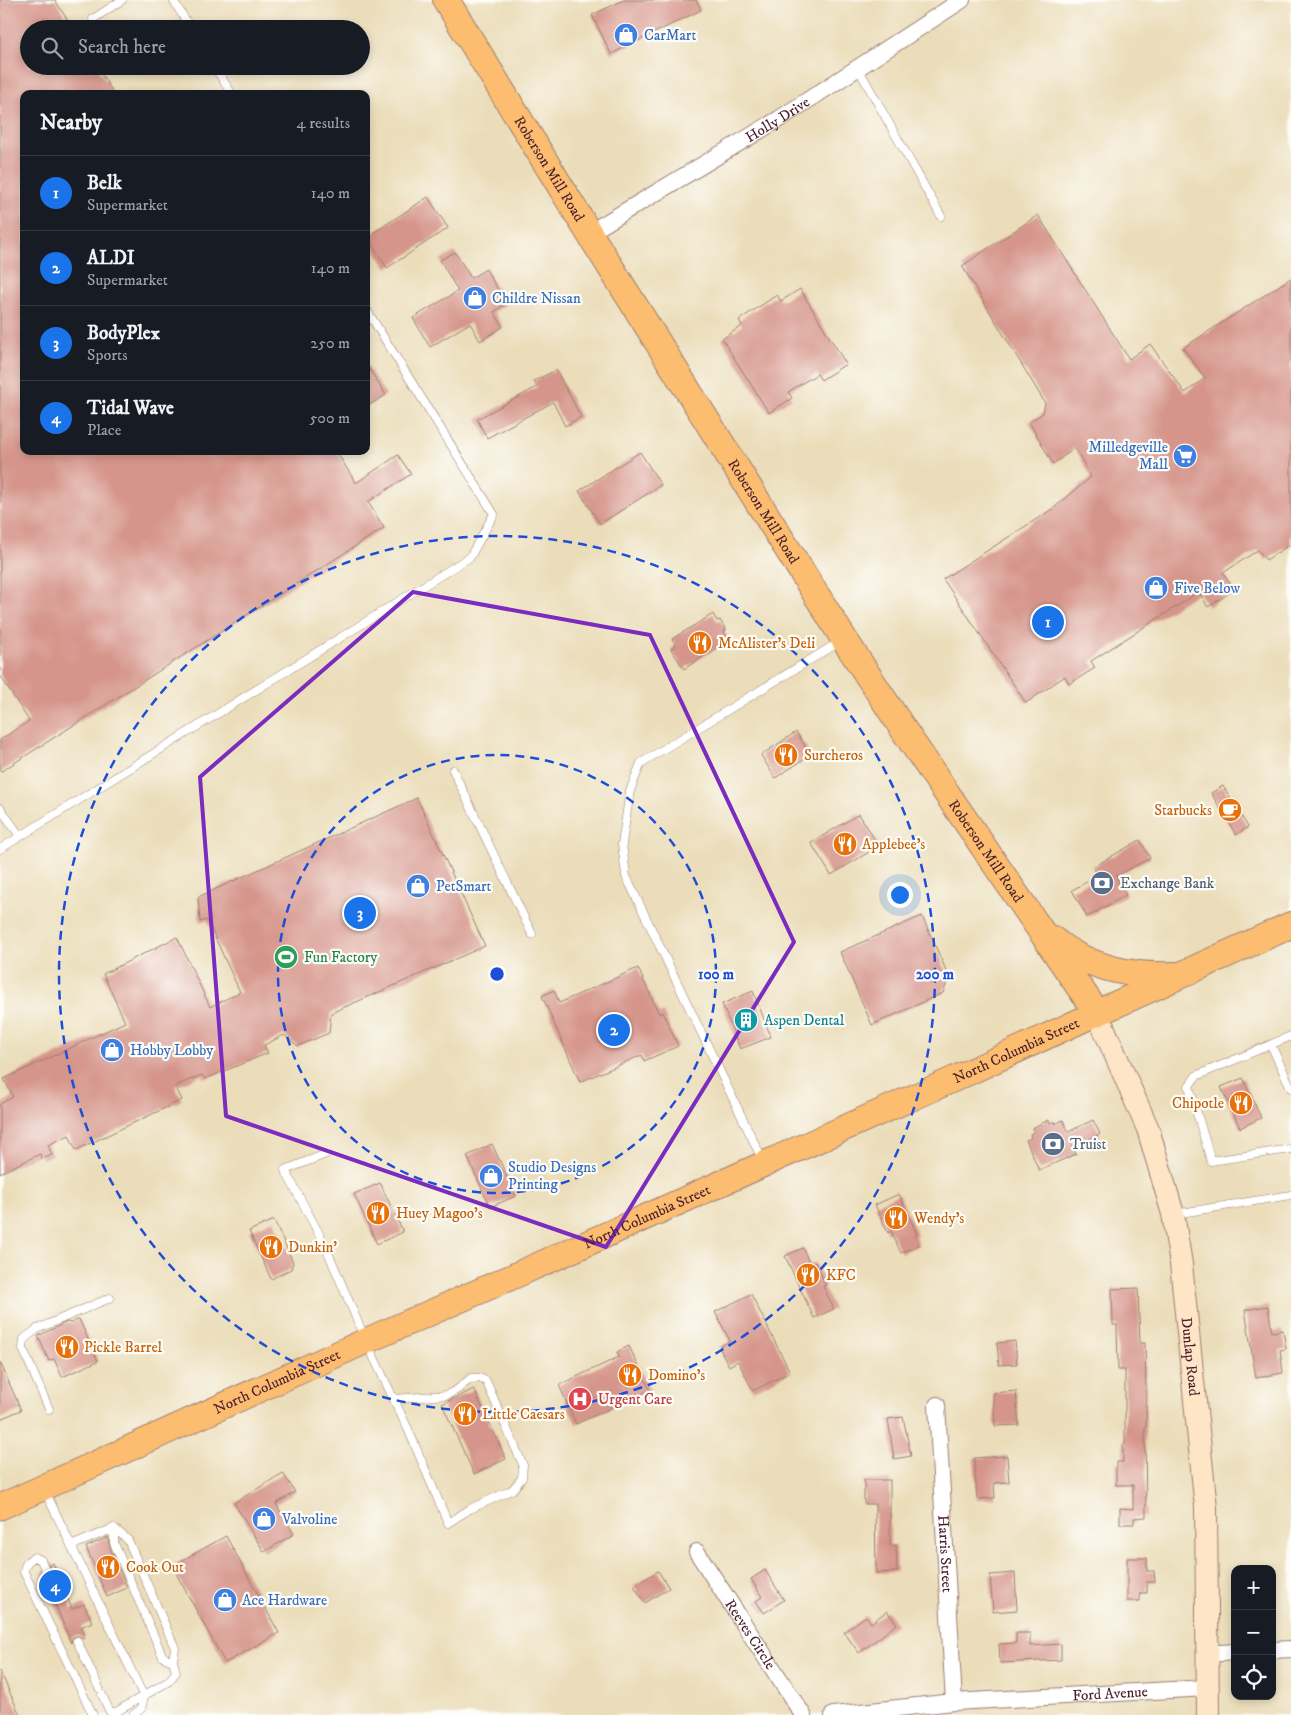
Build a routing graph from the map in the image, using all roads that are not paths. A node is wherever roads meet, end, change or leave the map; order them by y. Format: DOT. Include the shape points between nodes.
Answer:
graph roads {
  1 [pos="122,0"];
  2 [pos="173,0"];
  3 [pos="446,0"];
  4 [pos="962,0"];
  5 [pos="93,19"];
  6 [pos="185,20"];
  7 [pos="858,68"];
  8 [pos="220,75"];
  9 [pos="229,90"];
  10 [pos="941,216"];
  11 [pos="589,233"];
  12 [pos="370,316"];
  13 [pos="844,639"];
  14 [pos="453,770"];
  15 [pos="0,808"];
  16 [pos="20,836"];
  17 [pos="0,849"];
  18 [pos="1291,925"];
  19 [pos="1037,926"];
  20 [pos="532,934"];
  21 [pos="1183,974"];
  22 [pos="1097,1014"];
  23 [pos="1291,1036"];
  24 [pos="1272,1045"];
  25 [pos="1291,1088"];
  26 [pos="1291,1149"];
  27 [pos="326,1154"];
  28 [pos="765,1164"];
  29 [pos="1291,1195"];
  30 [pos="1173,1214"];
  31 [pos="110,1298"];
  32 [pos="366,1341"];
  33 [pos="394,1399"];
  34 [pos="937,1405"];
  35 [pos="49,1409"];
  36 [pos="43,1487"];
  37 [pos="0,1507"];
  38 [pos="114,1528"];
  39 [pos="71,1546"];
  40 [pos="697,1552"];
  41 [pos="44,1567"];
  42 [pos="77,1640"];
  43 [pos="1291,1648"];
  44 [pos="1276,1650"];
  45 [pos="1231,1652"];
  46 [pos="1207,1654"];
  47 [pos="173,1661"];
  48 [pos="99,1688"];
  49 [pos="1207,1688"];
  50 [pos="102,1696"];
  51 [pos="144,1696"];
  52 [pos="954,1702"];
  53 [pos="93,1715"];
  54 [pos="133,1715"];
  55 [pos="803,1715"];
  56 [pos="833,1715"];
  57 [pos="1208,1715"];
  1 -- 5 [label="lane"];
  2 -- 6 [label="lane"];
  3 -- 11 [label="highway, Roberson Mill Road"];
  4 -- 7 [label="street, Holly Drive"];
  7 -- 10 [label="lane"];
  7 -- 11 [label="street, Holly Drive"];
  8 -- 9 [label="lane"];
  11 -- 13 [label="highway, Roberson Mill Road"];
  12 -- 16 [label="lane" via="494,514 470,557"];
  13 -- 19 [label="highway, Roberson Mill Road"];
  13 -- 28 [label="lane" via="641,763 630,791 622,844 626,876"];
  14 -- 20 [label="lane"];
  15 -- 16 [label="lane"];
  16 -- 17 [label="lane"];
  18 -- 21 [label="highway, North Columbia Street"];
  19 -- 21 [label="highway" via="1061,947 1107,968 1157,976"];
  19 -- 22 [label="highway, Roberson Mill Road"];
  21 -- 22 [label="highway, North Columbia Street"];
  22 -- 28 [label="main road, North Columbia Street"];
  22 -- 30 [label="main road, Dunlap Road" via="1148,1130"];
  23 -- 24 [label="lane"];
  24 -- 25 [label="lane"];
  24 -- 26 [label="lane" via="1196,1076 1189,1086 1211,1161"];
  27 -- 32 [label="lane" via="286,1170 324,1243"];
  28 -- 32 [label="main road, North Columbia Street"];
  29 -- 30 [label="lane"];
  30 -- 46 [label="main road, Dunlap Road" via="1206,1508"];
  31 -- 35 [label="lane" via="37,1329 24,1339 23,1348"];
  32 -- 33 [label="lane"];
  32 -- 36 [label="main road, North Columbia Street"];
  33 -- 33 [label="lane" via="448,1523 512,1490 522,1478 523,1465 486,1382 471,1378 447,1395"];
  34 -- 52 [label="street, Harris Street"];
  36 -- 37 [label="main road, North Columbia Street"];
  36 -- 39 [label="lane"];
  38 -- 39 [label="lane"];
  38 -- 47 [label="lane" via="128,1540 175,1648"];
  38 -- 47 [label="lane" via="114,1543 163,1657"];
  39 -- 51 [label="lane"];
  40 -- 55 [label="street, Reeves Circle"];
  41 -- 53 [label="lane" via="35,1557 24,1566 24,1572"];
  42 -- 48 [label="lane"];
  43 -- 44 [label="street"];
  45 -- 46 [label="street"];
  46 -- 49 [label="main road, Dunlap Road"];
  47 -- 51 [label="lane" via="176,1672 169,1682"];
  49 -- 52 [label="street, Ford Avenue"];
  49 -- 57 [label="main road, Dunlap Road"];
  50 -- 51 [label="lane" via="108,1710 113,1713"];
  51 -- 54 [label="lane" via="141,1709"];
  52 -- 56 [label="street, Ford Avenue"];
}
